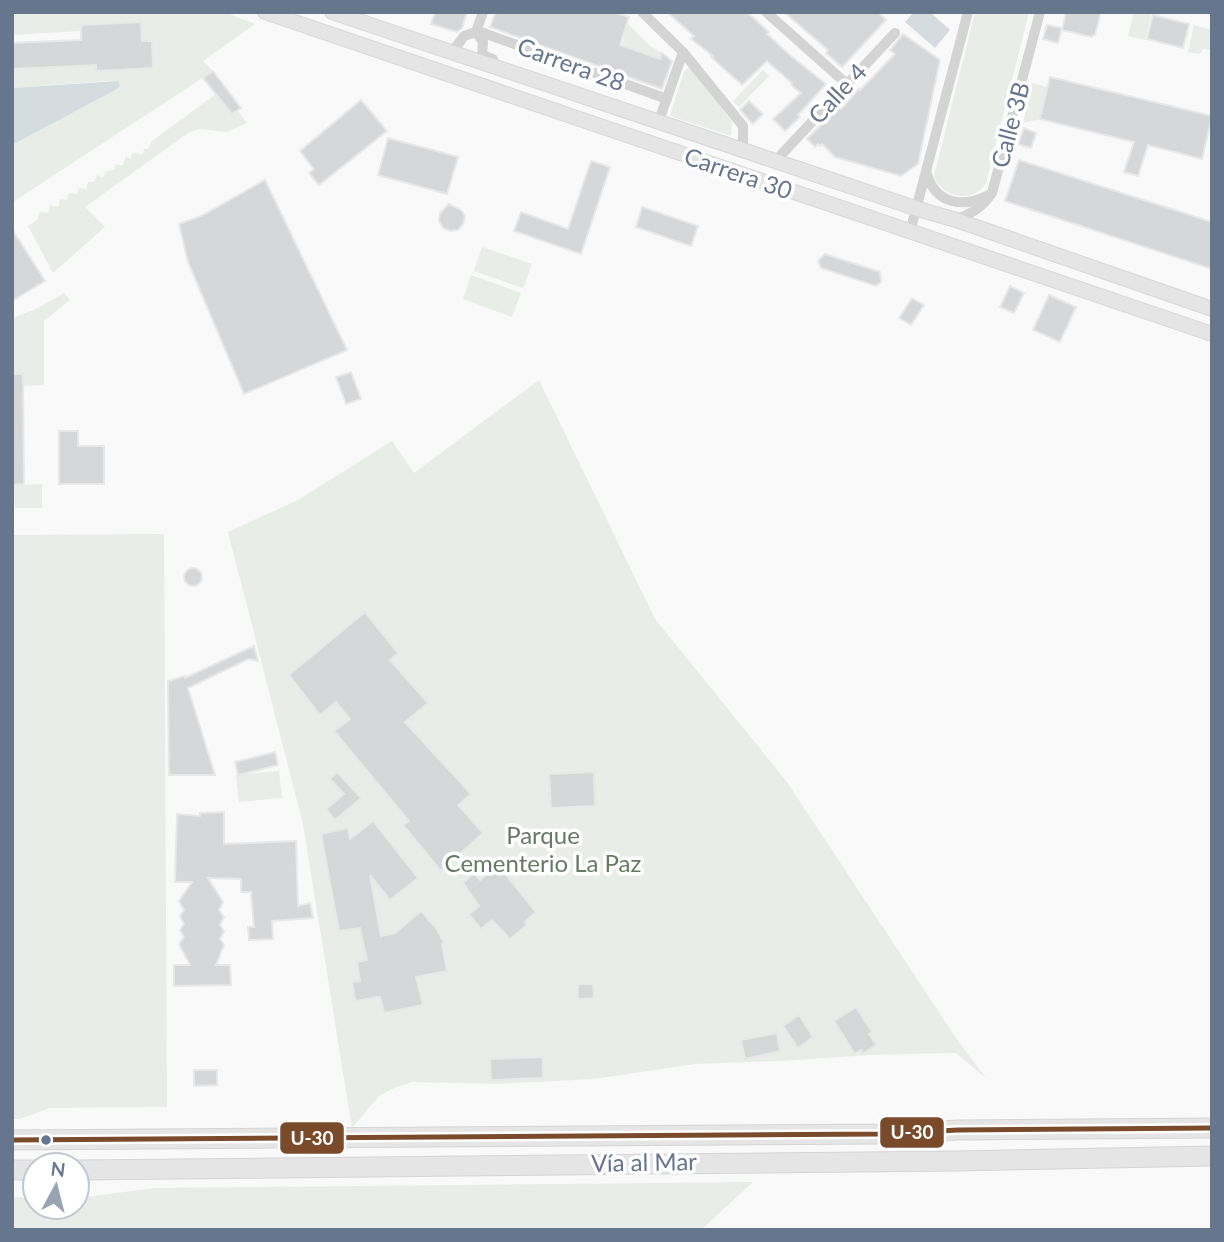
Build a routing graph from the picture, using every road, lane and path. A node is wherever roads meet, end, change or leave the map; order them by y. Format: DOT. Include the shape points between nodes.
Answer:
graph roads {
  1 [pos="265,12"];
  2 [pos="332,12"];
  3 [pos="483,12"];
  4 [pos="642,12"];
  5 [pos="766,12"];
  6 [pos="968,12"];
  7 [pos="1041,12"];
  8 [pos="476,31"];
  9 [pos="895,33"];
  10 [pos="453,51"];
  11 [pos="683,52"];
  12 [pos="848,85"];
  13 [pos="667,99"];
  14 [pos="661,115"];
  15 [pos="743,142"];
  16 [pos="781,155"];
  17 [pos="927,172"];
  18 [pos="858,189"];
  19 [pos="992,193"];
  20 [pos="918,209"];
  21 [pos="956,220"];
  22 [pos="910,232"];
  23 [pos="947,243"];
  24 [pos="1212,309"];
  25 [pos="1212,334"];
  26 [pos="1212,1128"];
  27 [pos="12,1140"];
  28 [pos="1212,1156"];
  29 [pos="91,1170"];
  1 -- 22 [label="main road, Carrera 30"];
  2 -- 10 [label="main road, Carrera 30"];
  3 -- 8 [label="street"];
  4 -- 11 [label="street"];
  5 -- 12 [label="street"];
  6 -- 17 [label="street"];
  7 -- 19 [label="street, Calle 3B"];
  8 -- 10 [label="street" via="464,36"];
  8 -- 13 [label="street, Carrera 28"];
  8 -- 18 [label="street" via="484,41 482,55"];
  9 -- 12 [label="street, Calle 4"];
  10 -- 18 [label="main road, Carrera 30"];
  11 -- 13 [label="street"];
  11 -- 15 [label="street" via="743,126"];
  12 -- 16 [label="street, Calle 4"];
  13 -- 14 [label="street"];
  17 -- 19 [label="street" via="939,195 953,203 969,203"];
  17 -- 20 [label="street"];
  18 -- 20 [label="main road, Carrera 30"];
  19 -- 21 [label="street, Calle 3B" via="975,211"];
  20 -- 21 [label="main road, Carrera 30"];
  20 -- 22 [label="street"];
  21 -- 23 [label="main road"];
  21 -- 24 [label="main road, Carrera 30"];
  22 -- 23 [label="main road, Carrera 30"];
  23 -- 25 [label="main road, Carrera 30"];
  26 -- 27 [label="highway, Vía al Mar"];
  28 -- 29 [label="highway, Vía al Mar"];
}
